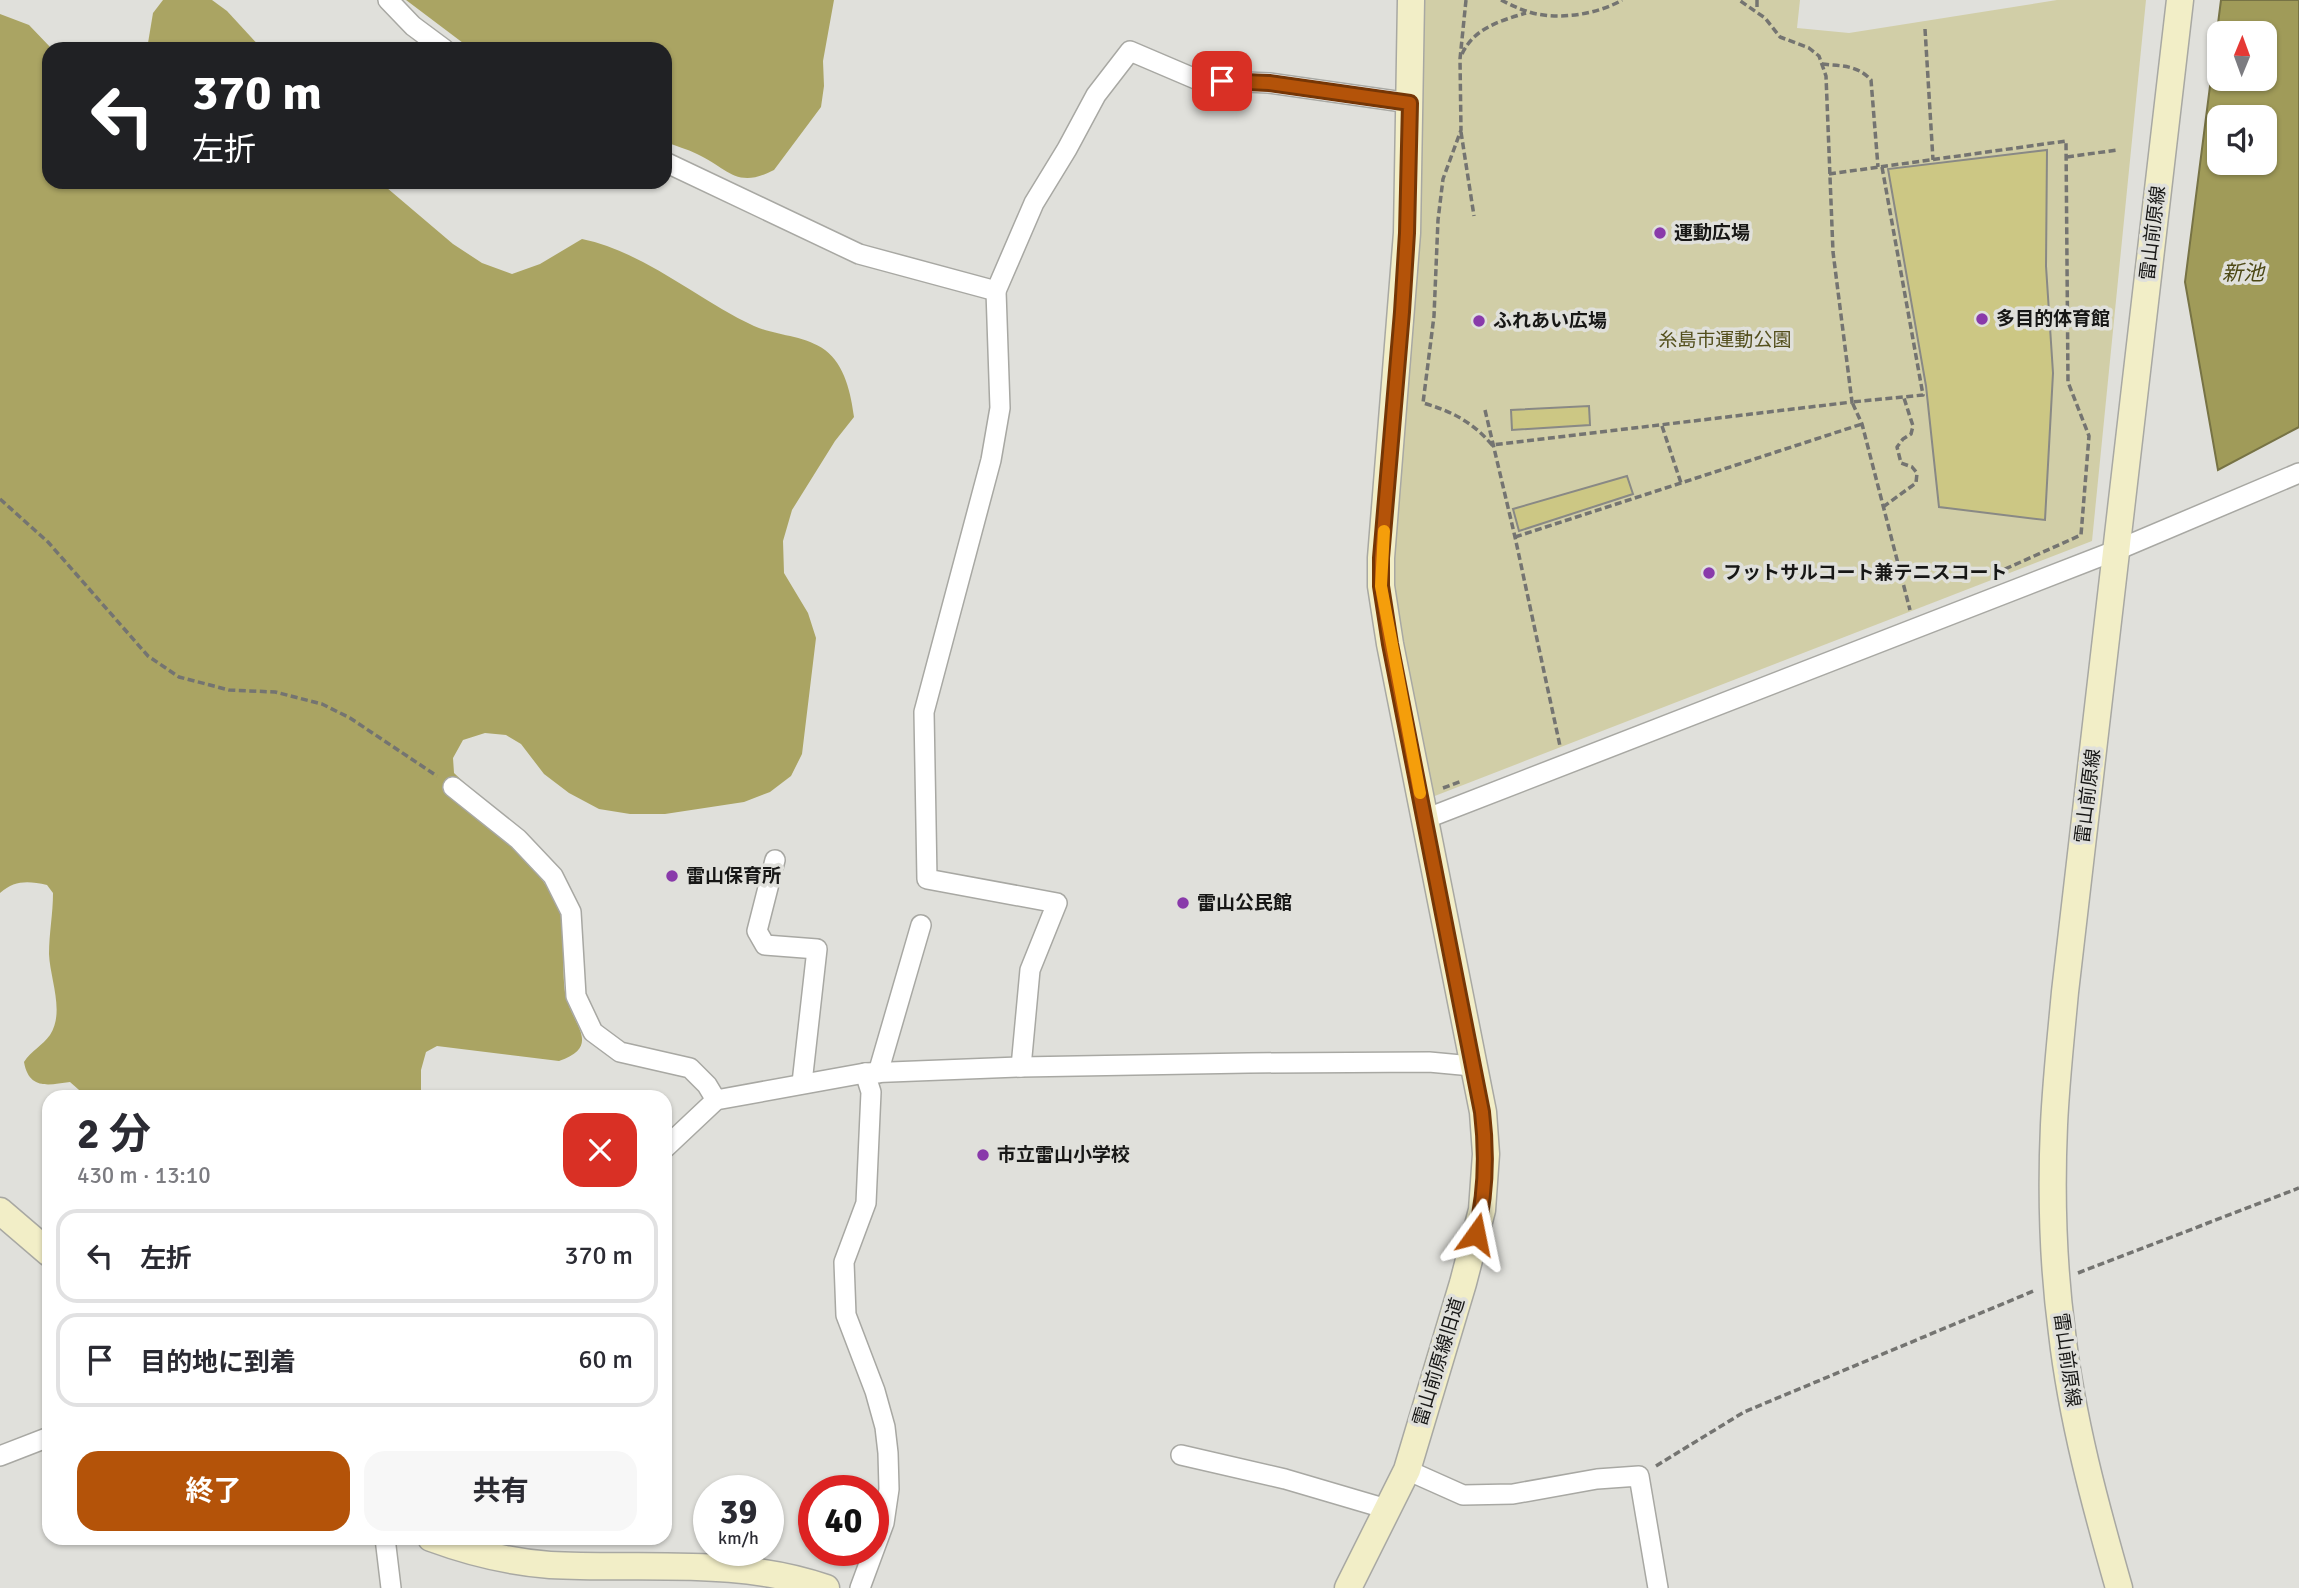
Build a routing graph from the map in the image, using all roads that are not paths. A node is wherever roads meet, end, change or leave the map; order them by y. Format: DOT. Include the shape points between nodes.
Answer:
graph roads {
  1 [pos="388,0"];
  2 [pos="1411,0"];
  3 [pos="2180,0"];
  4 [pos="435,42"];
  5 [pos="1410,103"];
  6 [pos="672,165"];
  7 [pos="996,290"];
  8 [pos="2299,473"];
  9 [pos="2118,550"];
  10 [pos="453,787"];
  11 [pos="1425,818"];
  12 [pos="775,860"];
  13 [pos="921,925"];
  14 [pos="1472,1066"];
  15 [pos="1021,1067"];
  16 [pos="872,1073"];
  17 [pos="802,1083"];
  18 [pos="716,1100"];
  19 [pos="672,1141"];
  20 [pos="0,1211"];
  21 [pos="42,1247"];
  22 [pos="42,1440"];
  23 [pos="1181,1455"];
  24 [pos="0,1456"];
  25 [pos="1407,1470"];
  26 [pos="1387,1509"];
  27 [pos="387,1545"];
  28 [pos="456,1545"];
  29 [pos="391,1588"];
  30 [pos="826,1588"];
  31 [pos="860,1588"];
  32 [pos="1348,1588"];
  33 [pos="1658,1588"];
  34 [pos="2119,1588"];
  1 -- 4 [label="street"];
  2 -- 5 [label="street, 雷山前原線旧道"];
  3 -- 9 [label="street, 雷山前原線"];
  5 -- 7 [label="street" via="1269,83 1198,80 1130,51 1097,94 1034,202"];
  5 -- 11 [label="street, 雷山前原線旧道" via="1407,233 1381,586"];
  6 -- 7 [label="street" via="859,254"];
  7 -- 15 [label="street" via="1000,408 991,460 924,712 927,879 1057,902 1030,970"];
  8 -- 9 [label="street"];
  9 -- 11 [label="street"];
  9 -- 34 [label="street, 雷山前原線" via="2065,992 2053,1172 2061,1329 2073,1405"];
  10 -- 18 [label="street" via="518,839 553,876 571,912 576,996 593,1032 620,1052 690,1068"];
  11 -- 14 [label="street, 雷山前原線旧道"];
  12 -- 17 [label="street" via="757,931 765,945 817,949"];
  13 -- 16 [label="street"];
  14 -- 15 [label="street" via="1429,1062"];
  14 -- 25 [label="street, 雷山前原線旧道" via="1486,1154 1482,1210"];
  15 -- 16 [label="street"];
  16 -- 17 [label="street"];
  16 -- 31 [label="street" via="866,1203 844,1262 846,1315 885,1427 889,1489 884,1523"];
  17 -- 18 [label="street"];
  18 -- 19 [label="street"];
  20 -- 21 [label="street"];
  22 -- 24 [label="street"];
  23 -- 26 [label="street"];
  25 -- 26 [label="street, 雷山前原線旧道"];
  25 -- 33 [label="street" via="1463,1495 1513,1494 1639,1476"];
  26 -- 32 [label="street, 雷山前原線旧道"];
  27 -- 29 [label="street"];
  28 -- 30 [label="street" via="519,1562 712,1566 774,1574"];
}
